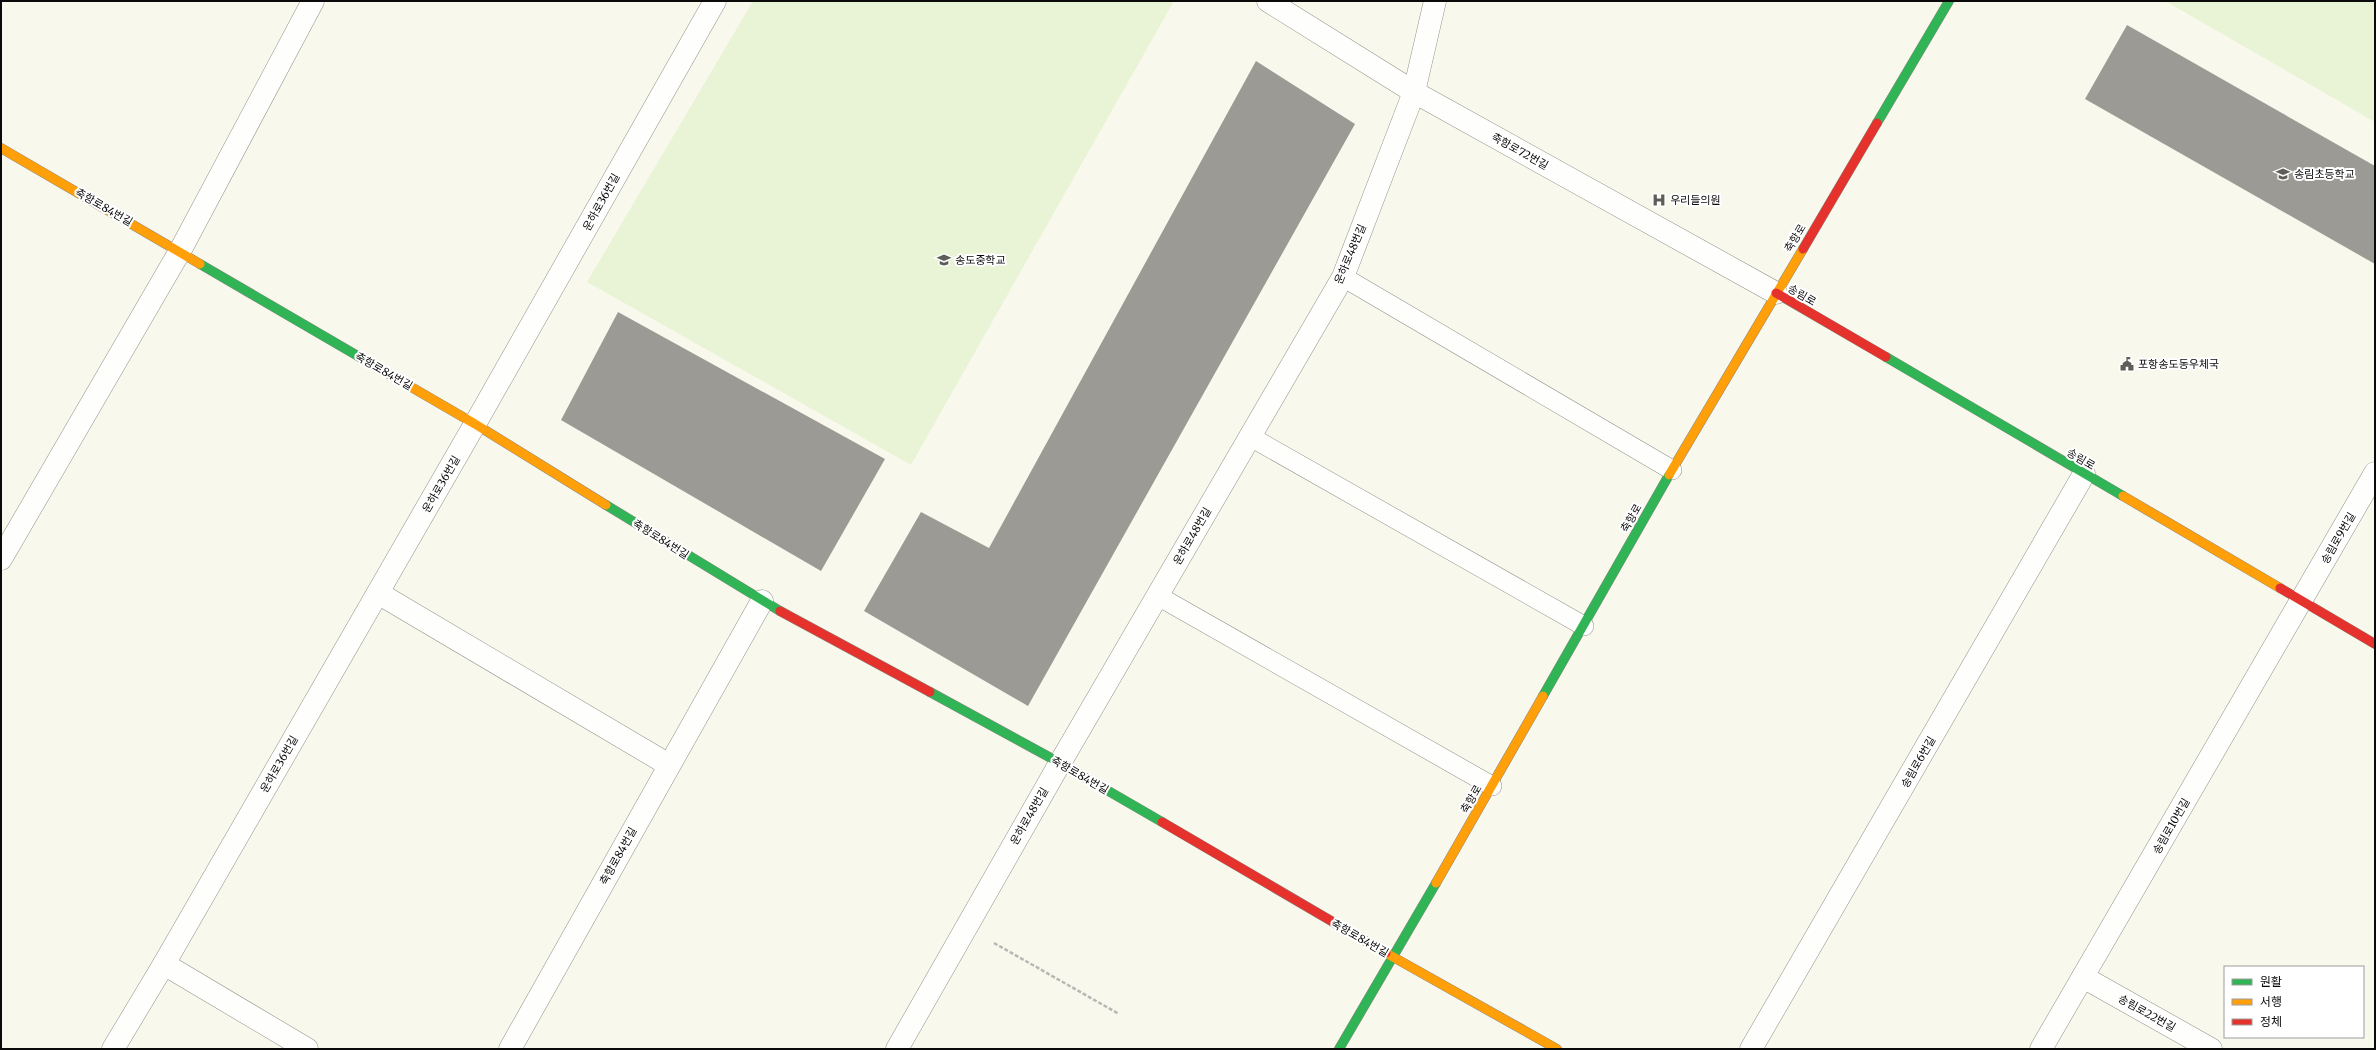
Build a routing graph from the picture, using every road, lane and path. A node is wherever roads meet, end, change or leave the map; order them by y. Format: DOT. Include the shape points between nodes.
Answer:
graph roads {
  1 [pos="313,1"];
  2 [pos="714,1"];
  3 [pos="1268,1"];
  4 [pos="1436,1"];
  5 [pos="1949,1"];
  6 [pos="1414,92"];
  7 [pos="1,148"];
  8 [pos="180,251"];
  9 [pos="1343,277"];
  10 [pos="1776,293"];
  11 [pos="475,424"];
  12 [pos="1249,436"];
  13 [pos="1672,470"];
  14 [pos="2375,473"];
  15 [pos="2084,474"];
  16 [pos="1,559"];
  17 [pos="378,593"];
  18 [pos="1158,596"];
  19 [pos="762,601"];
  20 [pos="2301,602"];
  21 [pos="1584,626"];
  22 [pos="2375,644"];
  23 [pos="1060,763"];
  24 [pos="670,765"];
  25 [pos="1492,786"];
  26 [pos="966,927"];
  27 [pos="1394,957"];
  28 [pos="164,964"];
  29 [pos="2083,977"];
  30 [pos="1119,1014"];
  31 [pos="113,1049"];
  32 [pos="307,1049"];
  33 [pos="510,1049"];
  34 [pos="897,1049"];
  35 [pos="1339,1049"];
  36 [pos="1557,1049"];
  37 [pos="1752,1049"];
  38 [pos="2041,1049"];
  39 [pos="2211,1049"];
  1 -- 8 [label="street"];
  2 -- 11 [label="street, 운하로36번길"];
  3 -- 6 [label="street, 축항로72번길"];
  4 -- 6 [label="street, 운하로48번길"];
  5 -- 10 [label="street, 축항로"];
  6 -- 9 [label="street, 운하로48번길"];
  6 -- 10 [label="street, 축항로72번길"];
  7 -- 8 [label="street, 축항로84번길"];
  8 -- 11 [label="street, 축항로84번길"];
  8 -- 16 [label="street"];
  9 -- 12 [label="street, 운하로48번길"];
  9 -- 13 [label="lane"];
  10 -- 13 [label="street, 축항로"];
  10 -- 15 [label="street, 송림로"];
  11 -- 17 [label="street, 운하로36번길"];
  11 -- 19 [label="street, 축항로84번길"];
  12 -- 18 [label="street, 운하로48번길"];
  12 -- 21 [label="lane"];
  13 -- 21 [label="street, 축항로"];
  14 -- 20 [label="street, 송림로9번길"];
  15 -- 20 [label="street, 송림로"];
  15 -- 37 [label="street, 송림로6번길"];
  17 -- 24 [label="street"];
  17 -- 28 [label="street, 운하로36번길"];
  18 -- 23 [label="street, 운하로48번길"];
  18 -- 25 [label="lane"];
  19 -- 23 [label="street, 축항로84번길"];
  19 -- 24 [label="street, 축항로84번길"];
  20 -- 22 [label="street, 송림로"];
  20 -- 29 [label="street, 송림로10번길"];
  21 -- 25 [label="street, 축항로"];
  23 -- 26 [label="street, 운하로48번길"];
  23 -- 27 [label="street, 축항로84번길"];
  24 -- 33 [label="street, 축항로84번길"];
  25 -- 27 [label="street, 축항로"];
  26 -- 30 [label="path"];
  26 -- 34 [label="street, 운하로48번길"];
  27 -- 35 [label="street, 축항로"];
  27 -- 36 [label="street, 축항로84번길"];
  28 -- 31 [label="street, 운하로36번길"];
  28 -- 32 [label="street"];
  29 -- 38 [label="street, 송림로10번길"];
  29 -- 39 [label="street, 송림로22번길"];
}
